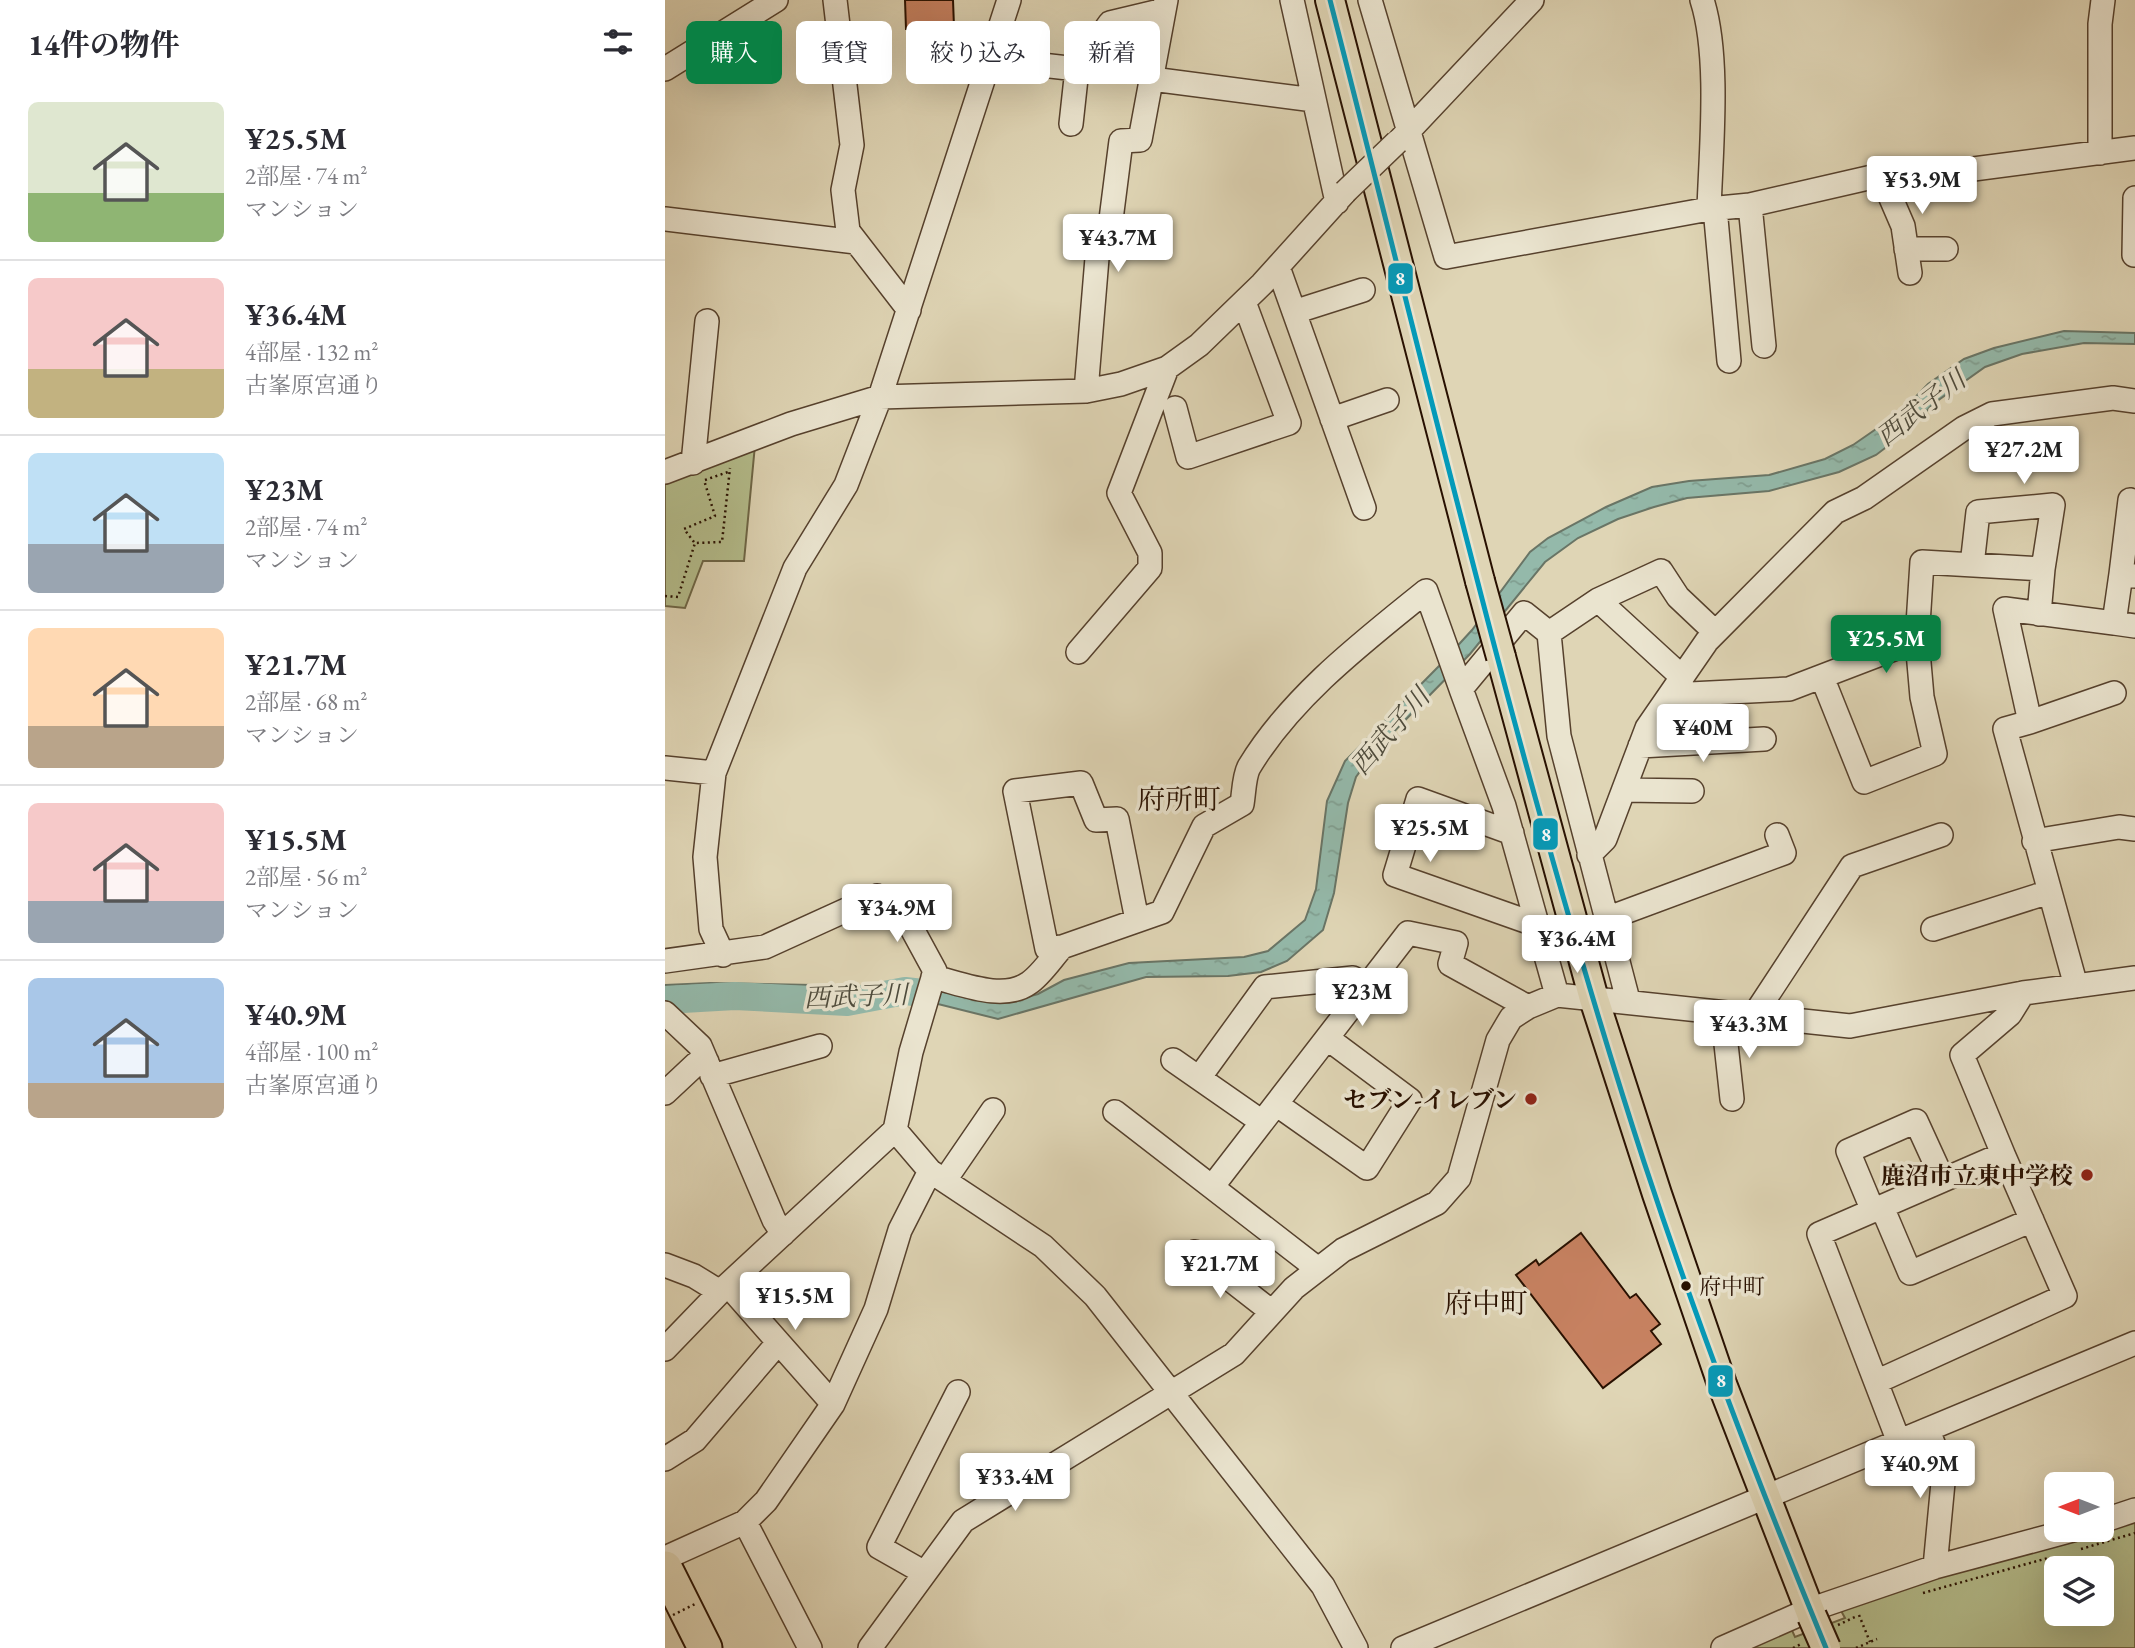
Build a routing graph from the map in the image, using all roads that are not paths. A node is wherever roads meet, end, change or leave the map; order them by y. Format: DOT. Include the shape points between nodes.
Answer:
graph roads {
  1 [pos="776,0"];
  2 [pos="835,0"];
  3 [pos="1009,0"];
  4 [pos="1292,0"];
  5 [pos="1330,0"];
  6 [pos="1370,0"];
  7 [pos="1702,0"];
  8 [pos="2103,0"];
  9 [pos="1528,3"];
  10 [pos="1165,5"];
  11 [pos="1002,21"];
  12 [pos="1116,21"];
  13 [pos="1160,33"];
  14 [pos="665,69"];
  15 [pos="1160,80"];
  16 [pos="981,84"];
  17 [pos="1075,84"];
  18 [pos="1151,84"];
  19 [pos="1314,100"];
  20 [pos="1071,124"];
  21 [pos="1403,136"];
  22 [pos="2135,148"];
  23 [pos="2100,153"];
  24 [pos="1881,175"];
  25 [pos="1341,197"];
  26 [pos="2135,198"];
  27 [pos="1750,205"];
  28 [pos="1712,209"];
  29 [pos="665,219"];
  30 [pos="856,242"];
  31 [pos="1946,249"];
  32 [pos="1906,250"];
  33 [pos="2134,255"];
  34 [pos="1278,267"];
  35 [pos="1910,273"];
  36 [pos="1363,290"];
  37 [pos="1244,302"];
  38 [pos="909,310"];
  39 [pos="1294,312"];
  40 [pos="707,321"];
  41 [pos="1764,346"];
  42 [pos="1729,360"];
  43 [pos="1167,368"];
  44 [pos="1086,391"];
  45 [pos="880,397"];
  46 [pos="1387,400"];
  47 [pos="2135,401"];
  48 [pos="1175,408"];
  49 [pos="1332,419"];
  50 [pos="699,471"];
  51 [pos="665,472"];
  52 [pos="2130,500"];
  53 [pos="1364,508"];
  54 [pos="1972,565"];
  55 [pos="2043,569"];
  56 [pos="2128,575"];
  57 [pos="1598,600"];
  58 [pos="2039,614"];
  59 [pos="2125,624"];
  60 [pos="1715,632"];
  61 [pos="1549,633"];
  62 [pos="1917,640"];
  63 [pos="1078,652"];
  64 [pos="1822,677"];
  65 [pos="1676,686"];
  66 [pos="1461,689"];
  67 [pos="2114,694"];
  68 [pos="2030,722"];
  69 [pos="1764,738"];
  70 [pos="1640,746"];
  71 [pos="665,768"];
  72 [pos="714,773"];
  73 [pos="1624,790"];
  74 [pos="1692,791"];
  75 [pos="2135,829"];
  76 [pos="1512,833"];
  77 [pos="1777,835"];
  78 [pos="1941,835"];
  79 [pos="2034,841"];
  80 [pos="1589,855"];
  81 [pos="2049,892"];
  82 [pos="1606,919"];
  83 [pos="1137,920"];
  84 [pos="1537,925"];
  85 [pos="1933,929"];
  86 [pos="1062,947"];
  87 [pos="723,955"];
  88 [pos="665,961"];
  89 [pos="933,977"];
  90 [pos="2135,978"];
  91 [pos="1367,986"];
  92 [pos="2076,986"];
  93 [pos="2023,993"];
  94 [pos="1557,995"];
  95 [pos="1594,999"];
  96 [pos="1628,1000"];
  97 [pos="1528,1006"];
  98 [pos="665,1013"];
  99 [pos="1755,1014"];
  100 [pos="1327,1038"];
  101 [pos="820,1045"];
  102 [pos="1173,1060"];
  103 [pos="710,1069"];
  104 [pos="1199,1078"];
  105 [pos="665,1093"];
  106 [pos="1732,1099"];
  107 [pos="993,1110"];
  108 [pos="1115,1112"];
  109 [pos="1269,1113"];
  110 [pos="895,1130"];
  111 [pos="2003,1154"];
  112 [pos="937,1175"];
  113 [pos="1943,1180"];
  114 [pos="1212,1187"];
  115 [pos="1878,1209"];
  116 [pos="2032,1220"];
  117 [pos="783,1234"];
  118 [pos="1195,1252"];
  119 [pos="665,1265"];
  120 [pos="1318,1269"];
  121 [pos="724,1288"];
  122 [pos="1272,1312"];
  123 [pos="2135,1343"];
  124 [pos="777,1344"];
  125 [pos="665,1349"];
  126 [pos="1876,1382"];
  127 [pos="958,1392"];
  128 [pos="1169,1392"];
  129 [pos="833,1404"];
  130 [pos="1929,1430"];
  131 [pos="1899,1442"];
  132 [pos="665,1459"];
  133 [pos="1765,1497"];
  134 [pos="2135,1510"];
  135 [pos="2114,1517"];
  136 [pos="745,1522"];
  137 [pos="2064,1542"];
  138 [pos="665,1558"];
  139 [pos="1935,1567"];
  140 [pos="665,1568"];
  141 [pos="923,1572"];
  142 [pos="1818,1628"];
  143 [pos="705,1648"];
  144 [pos="810,1648"];
  145 [pos="870,1648"];
  146 [pos="1356,1648"];
  147 [pos="1403,1648"];
  148 [pos="1723,1648"];
  1 -- 14 [label="street"];
  2 -- 30 [label="street" via="852,145 843,190 848,231"];
  3 -- 11 [label="street"];
  4 -- 19 [label="street"];
  5 -- 95 [label="main road, bridge"];
  6 -- 21 [label="street"];
  7 -- 28 [label="street" via="1712,81"];
  8 -- 23 [label="street"];
  9 -- 21 [label="street"];
  10 -- 12 [label="street"];
  10 -- 13 [label="street"];
  15 -- 19 [label="street"];
  16 -- 38 [label="street"];
  17 -- 20 [label="street"];
  18 -- 44 [label="street" via="1140,140 1121,141 1108,243 1098,246"];
  19 -- 25 [label="street"];
  21 -- 25 [label="street, bridge"];
  21 -- 28 [label="street" via="1446,257"];
  22 -- 23 [label="street"];
  23 -- 24 [label="street" via="1958,172"];
  24 -- 27 [label="street"];
  24 -- 32 [label="street" via="1903,226"];
  25 -- 34 [label="street"];
  26 -- 33 [label="street"];
  27 -- 28 [label="street"];
  27 -- 41 [label="street"];
  28 -- 42 [label="street"];
  29 -- 30 [label="street"];
  30 -- 38 [label="street"];
  31 -- 32 [label="street"];
  32 -- 35 [label="street"];
  34 -- 37 [label="street"];
  34 -- 39 [label="street"];
  36 -- 39 [label="street"];
  37 -- 43 [label="street"];
  37 -- 48 [label="street" via="1289,423 1188,457"];
  38 -- 45 [label="street"];
  39 -- 49 [label="street"];
  40 -- 50 [label="street"];
  43 -- 44 [label="street"];
  43 -- 63 [label="street" via="1119,493 1150,553 1150,568"];
  44 -- 45 [label="street"];
  45 -- 50 [label="street" via="732,448"];
  45 -- 72 [label="street" via="846,485 795,568"];
  46 -- 49 [label="street"];
  47 -- 60 [label="street" via="2113,398 2012,409 1964,428 1864,498 1835,512"];
  49 -- 53 [label="street"];
  50 -- 51 [label="street"];
  52 -- 56 [label="street"];
  54 -- 55 [label="street"];
  54 -- 55 [label="street" via="1978,512 2053,505"];
  54 -- 62 [label="street" via="1922,562"];
  55 -- 58 [label="street"];
  56 -- 59 [label="street"];
  57 -- 60 [label="street" via="1661,571 1678,597"];
  57 -- 61 [label="street"];
  57 -- 65 [label="street"];
  58 -- 59 [label="street"];
  58 -- 68 [label="street" via="2005,609"];
  60 -- 65 [label="street"];
  61 -- 66 [label="street" via="1524,613"];
  61 -- 80 [label="street" via="1559,736"];
  62 -- 64 [label="street"];
  62 -- 64 [label="street" via="1922,697 1935,754 1864,782"];
  64 -- 65 [label="street" via="1789,690"];
  65 -- 70 [label="street"];
  66 -- 76 [label="street"];
  66 -- 83 [label="street" via="1426,591 1364,641 1295,707 1248,769 1242,804 1204,826 1163,912"];
  67 -- 68 [label="street"];
  68 -- 79 [label="street" via="2005,729"];
  69 -- 70 [label="street"];
  70 -- 73 [label="street"];
  71 -- 72 [label="street"];
  72 -- 87 [label="street" via="705,857 711,929"];
  73 -- 74 [label="street"];
  73 -- 80 [label="street" via="1605,839"];
  75 -- 79 [label="street" via="2119,827"];
  76 -- 84 [label="street"];
  76 -- 84 [label="street" via="1418,799 1395,875"];
  77 -- 82 [label="street" via="1784,853"];
  78 -- 99 [label="street" via="1852,866"];
  79 -- 81 [label="street"];
  80 -- 82 [label="street"];
  81 -- 85 [label="street"];
  81 -- 92 [label="street"];
  82 -- 96 [label="street"];
  83 -- 86 [label="street"];
  83 -- 86 [label="street" via="1117,819 1096,820 1081,783 1016,791 1047,949"];
  84 -- 94 [label="street"];
  86 -- 89 [label="street" via="1020,988 998,991"];
  87 -- 88 [label="street"];
  87 -- 89 [label="street" via="765,947 877,896 904,914 935,971"];
  89 -- 110 [label="street"];
  90 -- 92 [label="street"];
  91 -- 97 [label="street" via="1408,933 1456,943 1450,964"];
  91 -- 100 [label="street"];
  91 -- 104 [label="street" via="1353,978 1265,987"];
  92 -- 93 [label="street"];
  93 -- 99 [label="street" via="1850,1026"];
  93 -- 111 [label="street" via="2010,1014 1962,1055"];
  94 -- 95 [label="street"];
  94 -- 97 [label="street"];
  95 -- 96 [label="street"];
  95 -- 133 [label="main road" via="1687,1285"];
  96 -- 99 [label="street"];
  97 -- 120 [label="street" via="1511,1018 1498,1040 1458,1178 1437,1203 1343,1250"];
  98 -- 103 [label="street" via="700,1046"];
  99 -- 106 [label="street" via="1725,1035"];
  100 -- 109 [label="street"];
  100 -- 109 [label="street" via="1411,1100 1367,1168"];
  101 -- 103 [label="street"];
  102 -- 104 [label="street"];
  103 -- 105 [label="street" via="696,1064"];
  103 -- 117 [label="street"];
  104 -- 109 [label="street"];
  107 -- 112 [label="street"];
  108 -- 114 [label="street"];
  109 -- 114 [label="street"];
  110 -- 112 [label="street"];
  110 -- 117 [label="street"];
  111 -- 113 [label="street"];
  111 -- 116 [label="street"];
  112 -- 128 [label="street" via="1043,1246 1095,1296"];
  112 -- 129 [label="street" via="900,1230 876,1309"];
  113 -- 115 [label="street"];
  113 -- 115 [label="street" via="1916,1121 1848,1151"];
  114 -- 120 [label="street"];
  115 -- 116 [label="street" via="1910,1273"];
  115 -- 126 [label="street" via="1819,1234"];
  116 -- 126 [label="street" via="2065,1296"];
  117 -- 121 [label="street"];
  118 -- 122 [label="street"];
  119 -- 121 [label="street"];
  120 -- 122 [label="street"];
  121 -- 124 [label="street"];
  121 -- 125 [label="street"];
  122 -- 128 [label="street" via="1234,1354"];
  123 -- 130 [label="street"];
  124 -- 129 [label="street"];
  124 -- 132 [label="street" via="695,1440"];
  126 -- 131 [label="street"];
  127 -- 141 [label="street" via="879,1547"];
  128 -- 141 [label="street" via="1072,1457 963,1521"];
  128 -- 146 [label="street" via="1323,1586"];
  129 -- 136 [label="street" via="766,1501"];
  130 -- 131 [label="street"];
  130 -- 139 [label="street" via="1944,1472"];
  131 -- 133 [label="street"];
  133 -- 142 [label="main road"];
  133 -- 147 [label="street"];
  134 -- 135 [label="street"];
  136 -- 138 [label="street"];
  136 -- 144 [label="street"];
  137 -- 139 [label="street"];
  139 -- 142 [label="street"];
  140 -- 143 [label="highway"];
  141 -- 145 [label="street"];
  142 -- 148 [label="street"];
}
